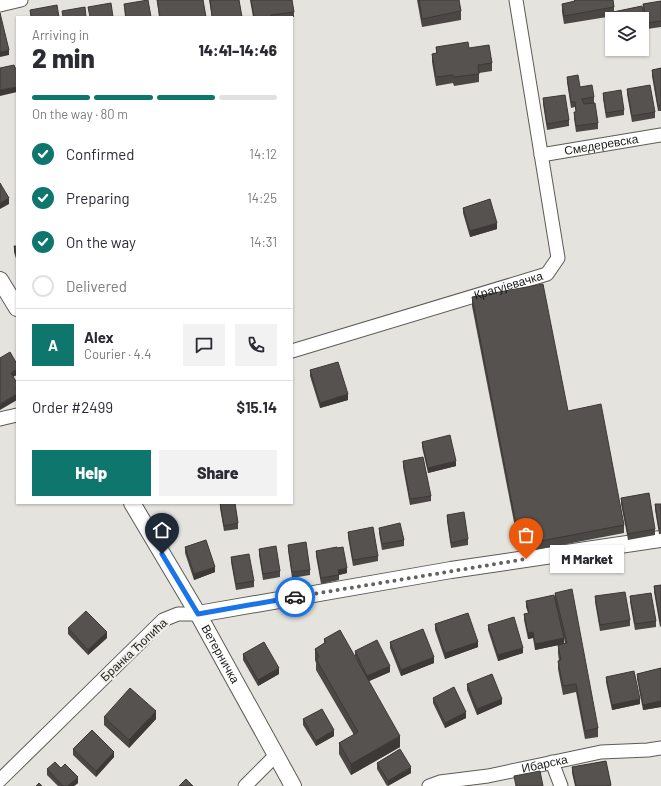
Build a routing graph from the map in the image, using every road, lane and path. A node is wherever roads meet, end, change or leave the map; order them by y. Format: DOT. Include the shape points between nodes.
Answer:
graph roads {
  1 [pos="21,0"];
  2 [pos="516,0"];
  3 [pos="0,5"];
  4 [pos="661,135"];
  5 [pos="541,155"];
  6 [pos="0,280"];
  7 [pos="16,306"];
  8 [pos="293,351"];
  9 [pos="16,414"];
  10 [pos="0,419"];
  11 [pos="133,504"];
  12 [pos="661,538"];
  13 [pos="198,614"];
  14 [pos="661,748"];
  15 [pos="276,755"];
  16 [pos="552,762"];
  17 [pos="0,780"];
  18 [pos="245,786"];
  19 [pos="293,786"];
  20 [pos="429,786"];
  21 [pos="561,786"];
  1 -- 3 [label="street"];
  2 -- 5 [label="street, Крагујевачка"];
  4 -- 5 [label="street, Смедеревска"];
  5 -- 8 [label="street, Крагујевачка" via="558,258 546,274"];
  6 -- 7 [label="street"];
  9 -- 10 [label="street"];
  11 -- 13 [label="street, Ветерничка"];
  12 -- 13 [label="street, Бранка Ћопића" via="451,570"];
  13 -- 15 [label="street, Ветерничка"];
  13 -- 17 [label="street, Бранка Ћопића" via="178,614 163,620"];
  14 -- 16 [label="street, Ибарска" via="601,752"];
  15 -- 18 [label="street"];
  15 -- 19 [label="street, Ветерничка"];
  16 -- 20 [label="street, Ибарска"];
  16 -- 21 [label="street"];
}
